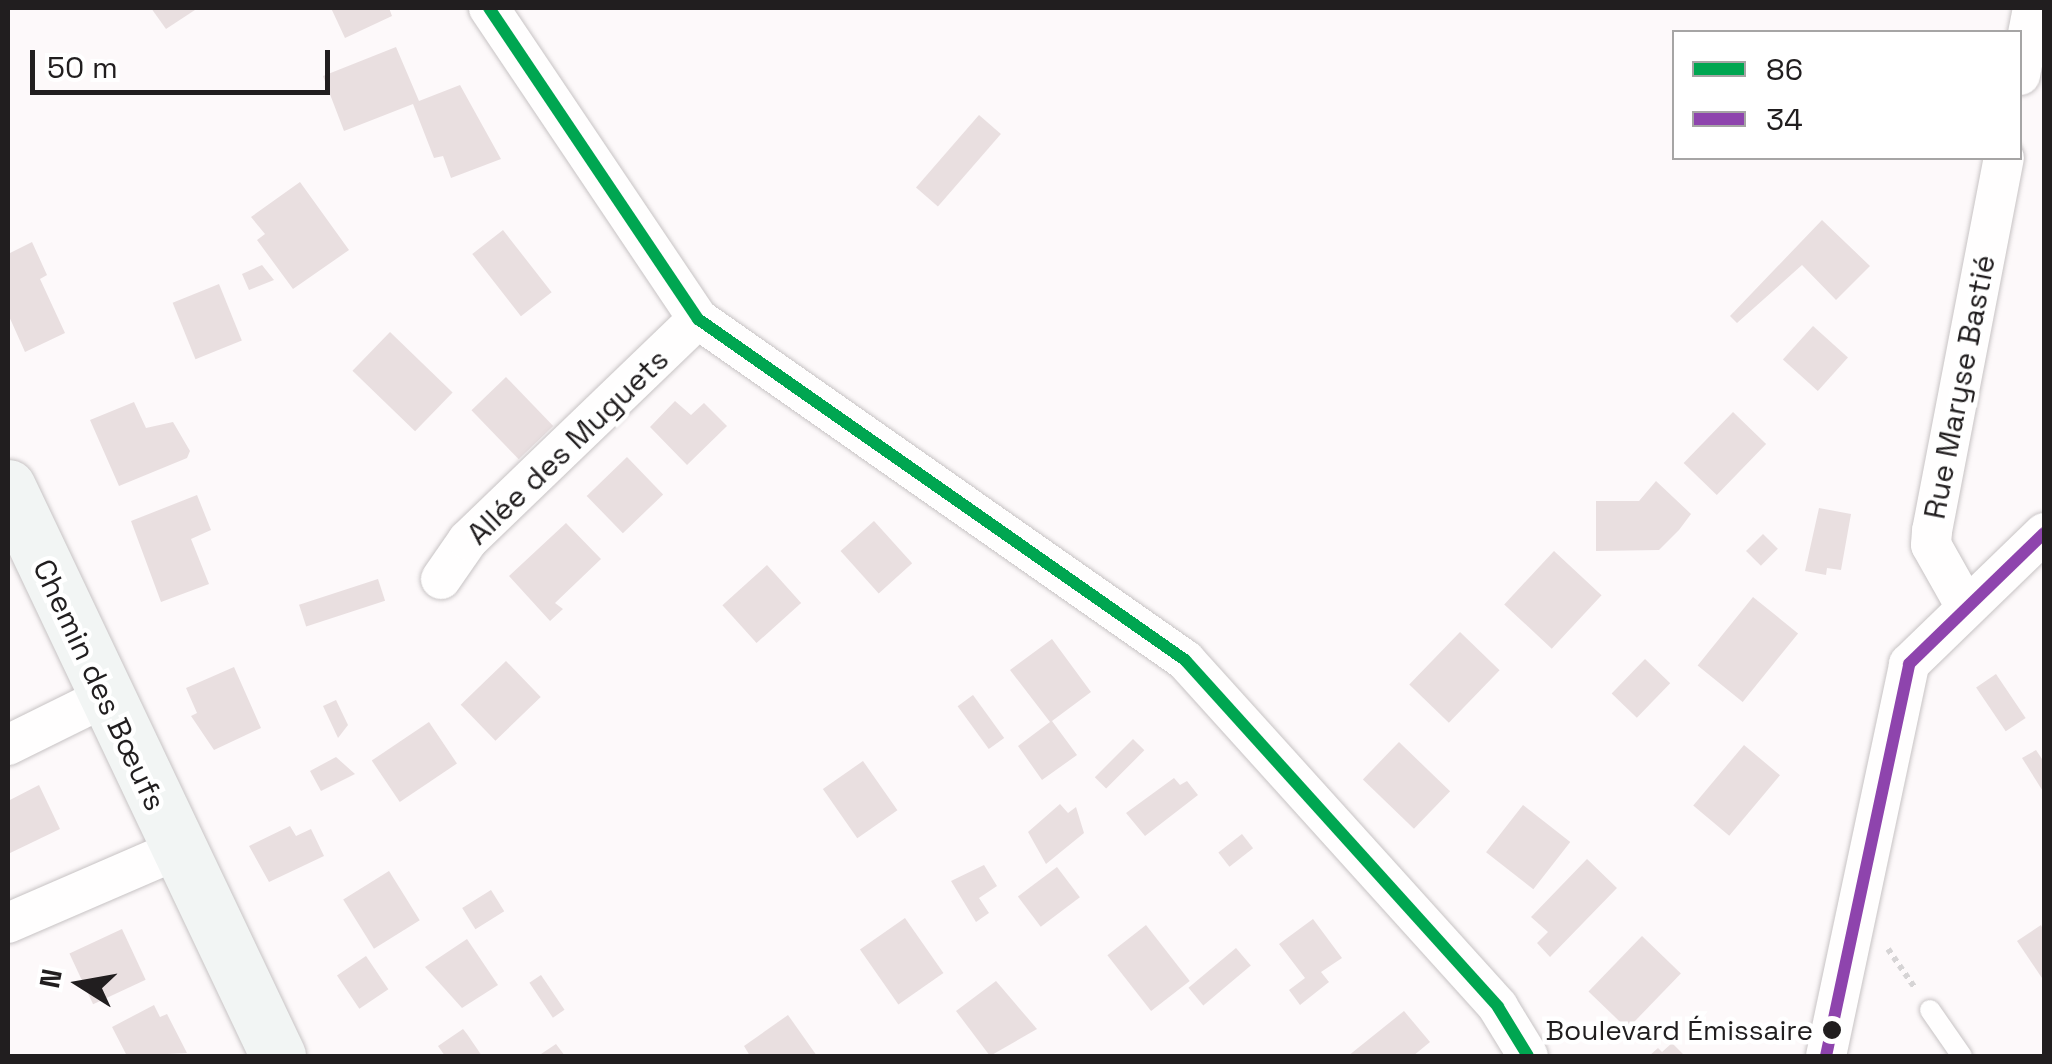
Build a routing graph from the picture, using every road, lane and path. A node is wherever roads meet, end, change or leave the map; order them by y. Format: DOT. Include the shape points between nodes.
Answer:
graph roads {
  1 [pos="489,8"];
  2 [pos="2032,8"];
  3 [pos="2022,64"];
  4 [pos="2004,160"];
  5 [pos="698,318"];
  6 [pos="12,511"];
  7 [pos="2044,533"];
  8 [pos="441,579"];
  9 [pos="1966,608"];
  10 [pos="104,698"];
  11 [pos="8,745"];
  12 [pos="177,850"];
  13 [pos="1857,904"];
  14 [pos="8,923"];
  15 [pos="1930,1010"];
  16 [pos="278,1056"];
  17 [pos="1528,1056"];
  18 [pos="1826,1056"];
  19 [pos="1962,1056"];
  1 -- 5 [label="street"];
  2 -- 3 [label="street"];
  4 -- 9 [label="street, Rue Maryse Bastié" via="1932,530 1932,545"];
  5 -- 8 [label="street, Allée des Muguets" via="468,540"];
  5 -- 17 [label="street" via="1186,660 1498,1006"];
  6 -- 10 [label="street, Chemin des Bœufs"];
  7 -- 9 [label="street"];
  9 -- 13 [label="street" via="1909,664"];
  10 -- 11 [label="street"];
  10 -- 12 [label="street, Chemin des Bœufs"];
  12 -- 14 [label="street"];
  12 -- 16 [label="street, Chemin des Bœufs"];
  13 -- 15 [label="path"];
  13 -- 18 [label="street"];
  15 -- 19 [label="lane"];
}
